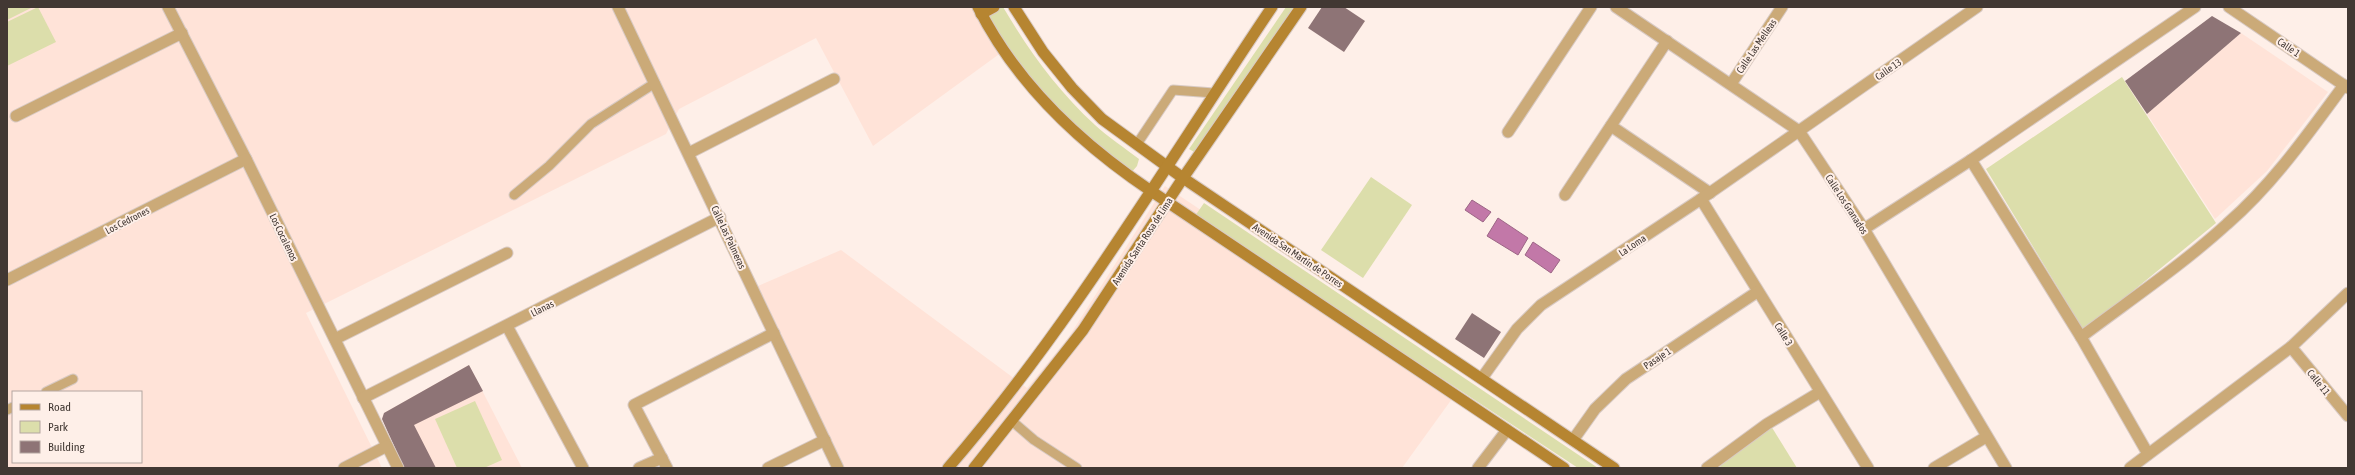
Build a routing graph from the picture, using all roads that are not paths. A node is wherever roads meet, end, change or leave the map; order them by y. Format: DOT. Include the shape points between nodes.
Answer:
graph roads {
  1 [pos="168,7"];
  2 [pos="618,7"];
  3 [pos="994,7"];
  4 [pos="1014,7"];
  5 [pos="1272,7"];
  6 [pos="1301,7"];
  7 [pos="1591,7"];
  8 [pos="1616,7"];
  9 [pos="1782,7"];
  10 [pos="1977,7"];
  11 [pos="2196,7"];
  12 [pos="2229,7"];
  13 [pos="980,10"];
  14 [pos="182,34"];
  15 [pos="1667,42"];
  16 [pos="834,79"];
  17 [pos="655,83"];
  18 [pos="1731,84"];
  19 [pos="2346,86"];
  20 [pos="1214,93"];
  21 [pos="16,116"];
  22 [pos="1610,126"];
  23 [pos="1799,131"];
  24 [pos="1508,132"];
  25 [pos="1137,144"];
  26 [pos="689,153"];
  27 [pos="246,159"];
  28 [pos="1971,160"];
  29 [pos="1166,165"];
  30 [pos="1183,178"];
  31 [pos="1151,191"];
  32 [pos="1710,193"];
  33 [pos="514,195"];
  34 [pos="1565,195"];
  35 [pos="1701,199"];
  36 [pos="1167,202"];
  37 [pos="720,217"];
  38 [pos="1864,229"];
  39 [pos="507,253"];
  40 [pos="7,280"];
  41 [pos="1757,292"];
  42 [pos="2348,293"];
  43 [pos="507,326"];
  44 [pos="774,333"];
  45 [pos="2080,337"];
  46 [pos="335,339"];
  47 [pos="2291,346"];
  48 [pos="1482,378"];
  49 [pos="73,379"];
  50 [pos="48,391"];
  51 [pos="1820,392"];
  52 [pos="363,398"];
  53 [pos="2348,416"];
  54 [pos="1012,421"];
  55 [pos="1508,430"];
  56 [pos="1986,437"];
  57 [pos="825,440"];
  58 [pos="1573,440"];
  59 [pos="387,446"];
  60 [pos="2148,454"];
  61 [pos="665,463"];
  62 [pos="344,468"];
  63 [pos="398,468"];
  64 [pos="583,468"];
  65 [pos="639,468"];
  66 [pos="768,468"];
  67 [pos="838,468"];
  68 [pos="948,468"];
  69 [pos="974,468"];
  70 [pos="1077,468"];
  71 [pos="1478,468"];
  72 [pos="1564,468"];
  73 [pos="1614,468"];
  74 [pos="1707,468"];
  75 [pos="1868,468"];
  76 [pos="1934,468"];
  77 [pos="2006,468"];
  78 [pos="2130,468"];
  1 -- 14 [label="street, Los Cocalenos"];
  2 -- 17 [label="street, Calle Las Palmeras"];
  3 -- 13 [label="main road"];
  4 -- 25 [label="main road, Avenida San Martín de Porres" via="1043,52 1072,88 1102,120"];
  5 -- 20 [label="main road, Avenida Santa Rosa de Lima"];
  6 -- 30 [label="main road, Avenida Santa Rosa de Lima"];
  7 -- 24 [label="street"];
  8 -- 15 [label="street, Calle Los Granados"];
  9 -- 18 [label="street, Calle Las Melleas"];
  10 -- 23 [label="street, Calle 13"];
  11 -- 28 [label="street"];
  12 -- 19 [label="street, Calle 1"];
  13 -- 31 [label="main road" via="1003,50 1058,116 1091,148"];
  14 -- 21 [label="street"];
  14 -- 27 [label="street, Los Cocalenos"];
  15 -- 18 [label="street, Calle Los Granados"];
  15 -- 22 [label="street"];
  16 -- 26 [label="street"];
  17 -- 26 [label="street, Calle Las Palmeras"];
  17 -- 33 [label="lane" via="591,124 549,166"];
  18 -- 23 [label="street, Calle Los Granados"];
  19 -- 45 [label="street" via="2287,162 2228,224"];
  20 -- 25 [label="lane" via="1173,90"];
  20 -- 29 [label="main road, Avenida Santa Rosa de Lima"];
  22 -- 32 [label="street"];
  22 -- 34 [label="street"];
  23 -- 32 [label="street, La Loma"];
  23 -- 38 [label="street, Calle Los Granados"];
  25 -- 29 [label="main road, Avenida San Martín de Porres"];
  26 -- 37 [label="street, Calle Las Palmeras"];
  27 -- 40 [label="street, Los Cedrones"];
  27 -- 46 [label="street, Los Cocalenos"];
  28 -- 38 [label="street"];
  28 -- 45 [label="street"];
  29 -- 30 [label="main road, Avenida San Martín de Porres"];
  29 -- 31 [label="main road, Avenida Santa Rosa de Lima"];
  30 -- 36 [label="main road, Avenida Santa Rosa de Lima"];
  30 -- 48 [label="main road, Avenida San Martín de Porres"];
  31 -- 36 [label="main road"];
  31 -- 68 [label="main road, Avenida Santa Rosa de Lima" via="1066,318 1010,393"];
  32 -- 35 [label="street, La Loma"];
  35 -- 41 [label="street, Calle 3"];
  35 -- 48 [label="street, La Loma" via="1541,305 1517,330"];
  36 -- 54 [label="main road, Avenida Santa Rosa de Lima" via="1083,330"];
  36 -- 55 [label="main road"];
  37 -- 43 [label="street, Llanas"];
  37 -- 44 [label="street, Calle Las Palmeras"];
  38 -- 56 [label="street, Calle Los Granados"];
  39 -- 46 [label="street"];
  41 -- 51 [label="street, Calle 3"];
  41 -- 58 [label="street, Pasaje 1" via="1626,379 1595,409"];
  42 -- 47 [label="street"];
  43 -- 52 [label="street, Llanas"];
  43 -- 64 [label="street"];
  44 -- 57 [label="street, Calle Las Palmeras"];
  44 -- 61 [label="street" via="634,405"];
  45 -- 60 [label="street"];
  46 -- 52 [label="street, Los Cocalenos"];
  47 -- 53 [label="street, Calle 11"];
  47 -- 60 [label="street"];
  48 -- 58 [label="main road, Avenida San Martín de Porres"];
  49 -- 50 [label="lane"];
  51 -- 74 [label="street" via="1767,424"];
  51 -- 75 [label="street, Calle 3"];
  52 -- 59 [label="street, Los Cocalenos"];
  54 -- 69 [label="main road, Avenida Santa Rosa de Lima"];
  54 -- 70 [label="lane" via="1034,440"];
  55 -- 71 [label="street"];
  55 -- 72 [label="main road"];
  56 -- 76 [label="street"];
  56 -- 77 [label="street, Calle Los Granados"];
  57 -- 66 [label="street"];
  57 -- 67 [label="street, Calle Las Palmeras"];
  58 -- 73 [label="main road, Avenida San Martín de Porres"];
  59 -- 62 [label="street"];
  59 -- 63 [label="street, Los Cocalenos"];
  60 -- 78 [label="street"];
  61 -- 65 [label="street"];
}
